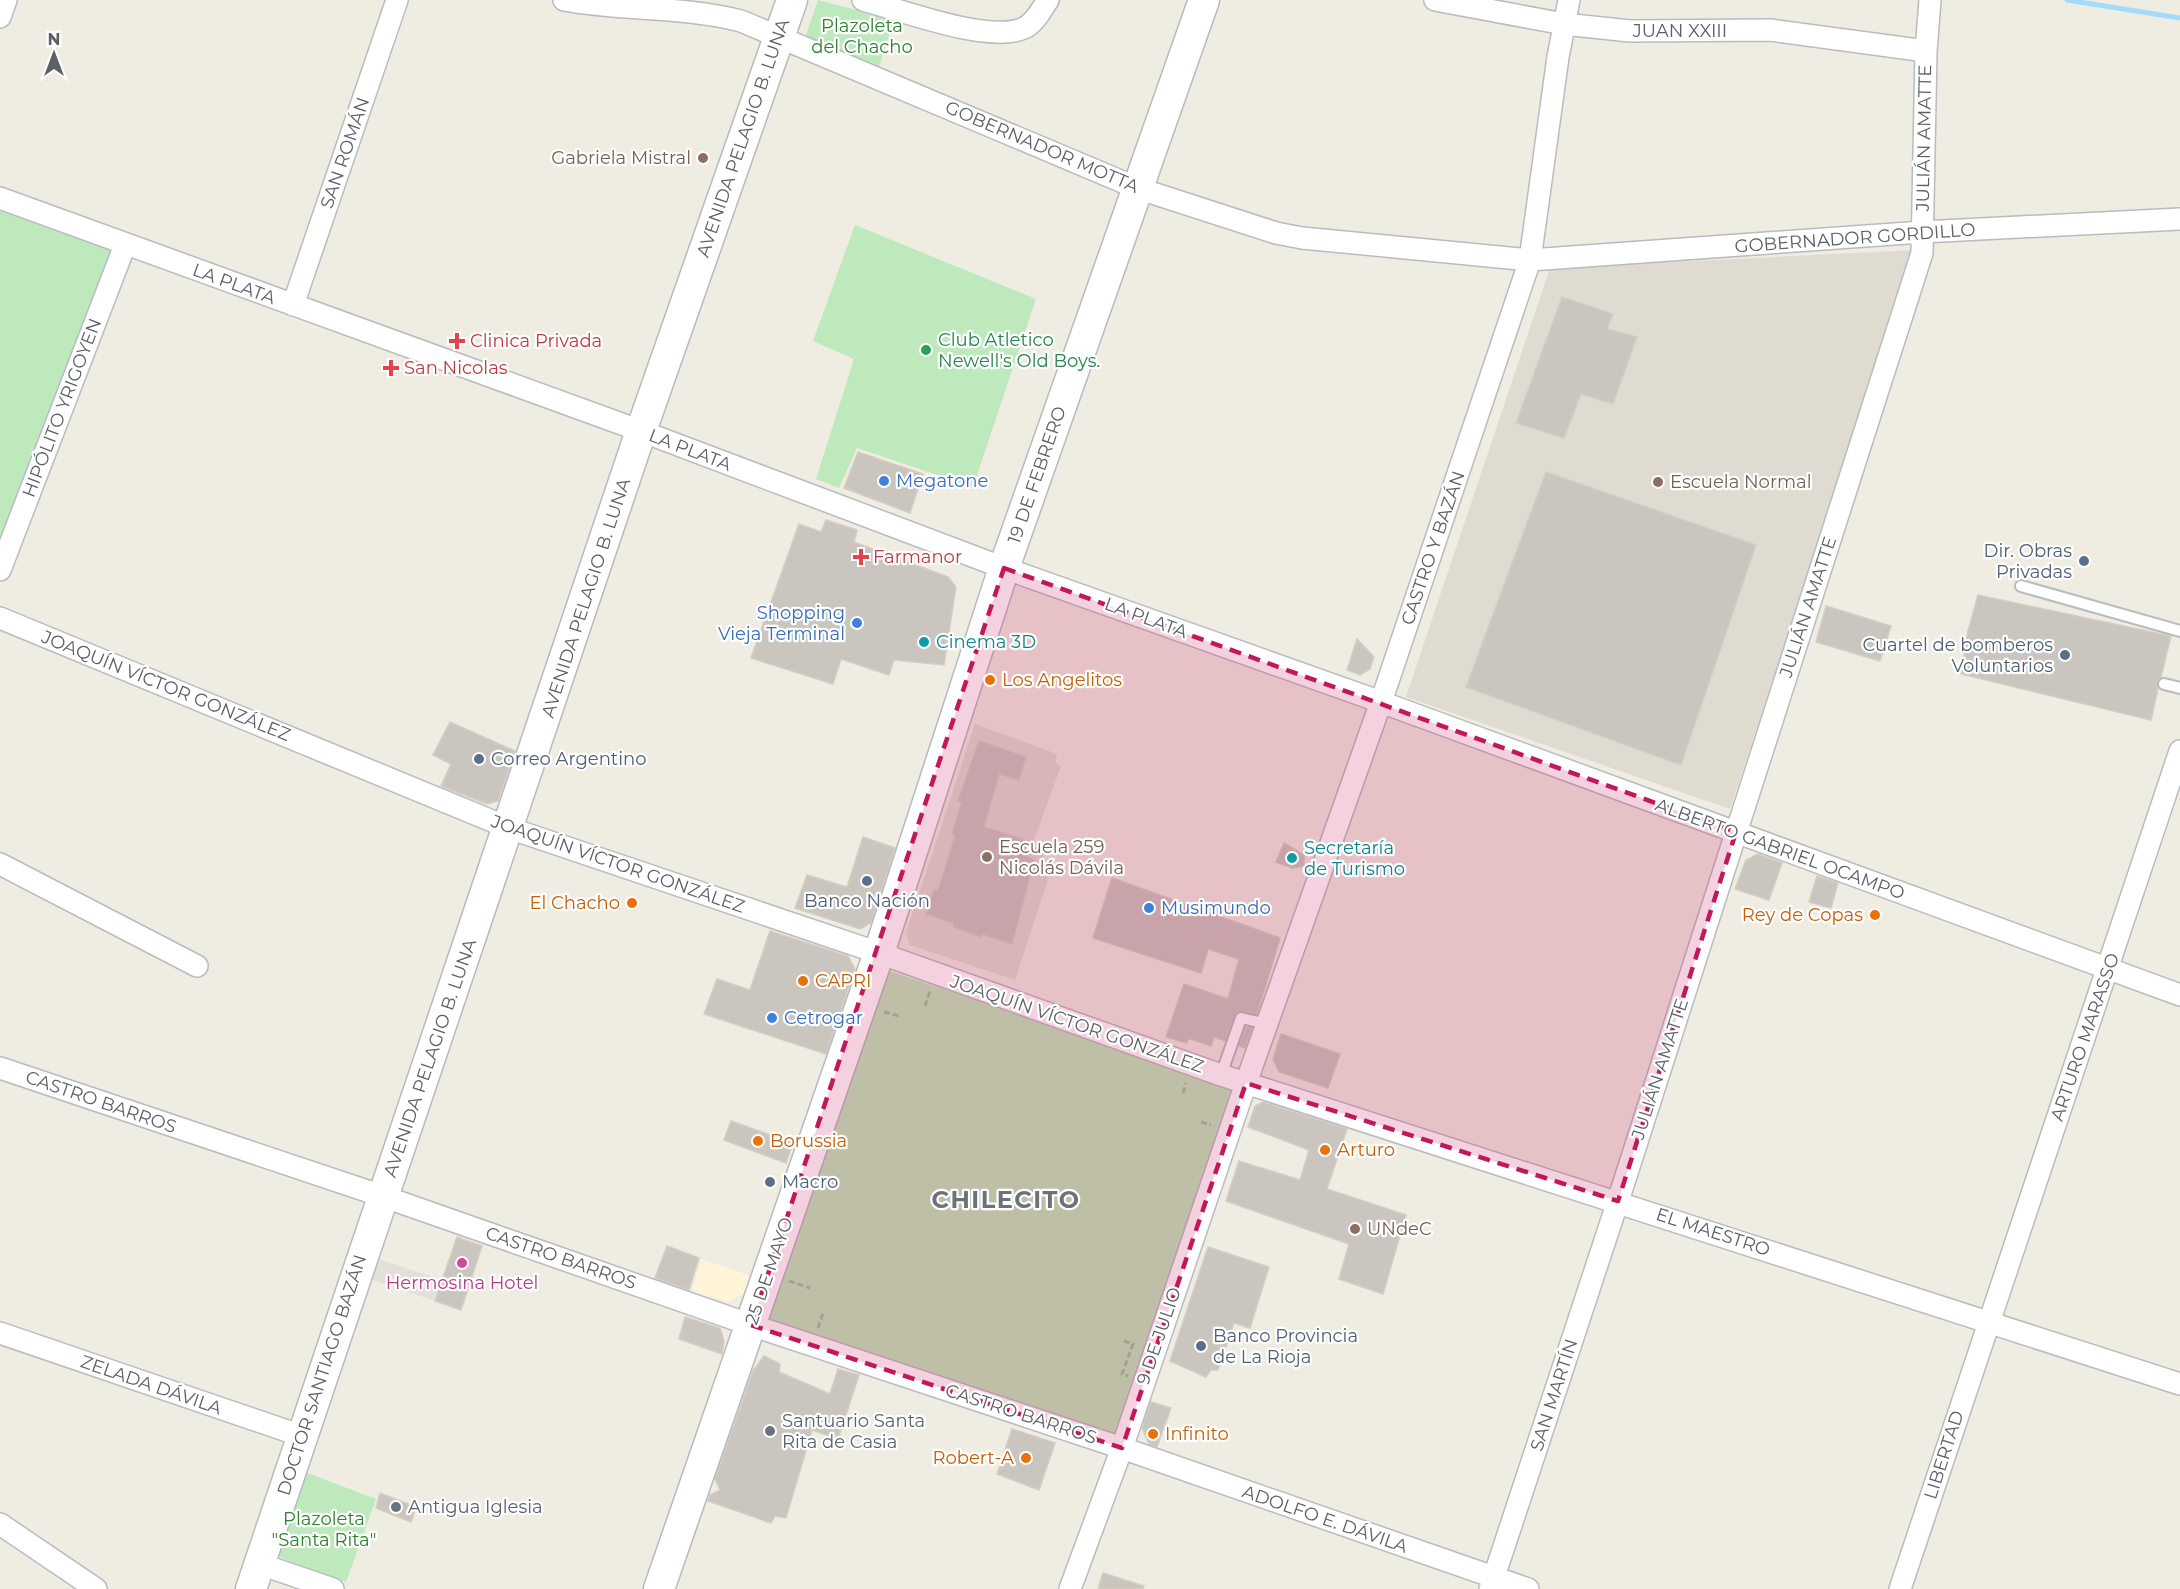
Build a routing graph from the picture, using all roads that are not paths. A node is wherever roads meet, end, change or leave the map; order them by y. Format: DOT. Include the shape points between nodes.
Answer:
graph roads {
  1 [pos="6,0"];
  2 [pos="398,0"];
  3 [pos="564,0"];
  4 [pos="792,0"];
  5 [pos="863,0"];
  6 [pos="1048,0"];
  7 [pos="1204,0"];
  8 [pos="1435,0"];
  9 [pos="1569,0"];
  10 [pos="1930,0"];
  11 [pos="0,17"];
  12 [pos="1563,24"];
  13 [pos="779,36"];
  14 [pos="1926,51"];
  15 [pos="1137,188"];
  16 [pos="0,198"];
  17 [pos="2180,219"];
  18 [pos="1922,232"];
  19 [pos="125,245"];
  20 [pos="1530,260"];
  21 [pos="293,305"];
  22 [pos="641,431"];
  23 [pos="1004,568"];
  24 [pos="0,570"];
  25 [pos="2021,586"];
  26 [pos="0,618"];
  27 [pos="2180,631"];
  28 [pos="2164,684"];
  29 [pos="2180,688"];
  30 [pos="1381,702"];
  31 [pos="2180,751"];
  32 [pos="509,828"];
  33 [pos="1736,832"];
  34 [pos="0,864"];
  35 [pos="879,953"];
  36 [pos="197,966"];
  37 [pos="2108,969"];
  38 [pos="2180,995"];
  39 [pos="1267,1024"];
  40 [pos="0,1068"];
  41 [pos="1221,1075"];
  42 [pos="1246,1083"];
  43 [pos="382,1196"];
  44 [pos="1618,1201"];
  45 [pos="1988,1322"];
  46 [pos="751,1325"];
  47 [pos="0,1334"];
  48 [pos="2180,1384"];
  49 [pos="302,1436"];
  50 [pos="1122,1448"];
  51 [pos="0,1524"];
  52 [pos="256,1576"];
  53 [pos="1492,1583"];
  54 [pos="96,1589"];
  55 [pos="333,1589"];
  56 [pos="658,1589"];
  57 [pos="1070,1589"];
  58 [pos="1528,1589"];
  59 [pos="1900,1589"];
  1 -- 11 [label="street"];
  2 -- 21 [label="street, SAN ROMÁN"];
  3 -- 13 [label="street, GOBERNADOR MOTTA" via="710,13"];
  4 -- 13 [label="main road, AVENIDA PELAGIO B. LUNA"];
  5 -- 6 [label="street" via="972,30 1002,32 1031,24"];
  7 -- 15 [label="main road, 19 DE FEBRERO"];
  8 -- 12 [label="street, JUAN XXIII"];
  9 -- 12 [label="street, CASTRO Y BAZÁN"];
  10 -- 14 [label="street, JULIÁN AMATTE"];
  12 -- 14 [label="street, JUAN XXIII" via="1630,31 1770,30"];
  12 -- 20 [label="street, CASTRO Y BAZÁN"];
  13 -- 15 [label="street, GOBERNADOR MOTTA"];
  13 -- 22 [label="main road, AVENIDA PELAGIO B. LUNA"];
  14 -- 18 [label="street, JULIÁN AMATTE"];
  15 -- 20 [label="street, GOBERNADOR MOTTA" via="1302,238"];
  15 -- 23 [label="main road, 19 DE FEBRERO"];
  16 -- 19 [label="street, LA PLATA"];
  17 -- 18 [label="street, GOBERNADOR GORDILLO"];
  18 -- 20 [label="street, GOBERNADOR GORDILLO"];
  18 -- 33 [label="street, JULIÁN AMATTE" via="1922,253"];
  19 -- 21 [label="street, LA PLATA"];
  19 -- 24 [label="street, HIPÓLITO YRIGOYEN"];
  20 -- 30 [label="street, CASTRO Y BAZÁN"];
  21 -- 22 [label="street, LA PLATA"];
  22 -- 23 [label="street, LA PLATA"];
  22 -- 32 [label="main road, AVENIDA PELAGIO B. LUNA"];
  23 -- 30 [label="street, LA PLATA"];
  23 -- 35 [label="main road, 19 DE FEBRERO"];
  25 -- 27 [label="lane"];
  26 -- 32 [label="street, JOAQUÍN VÍCTOR GONZÁLEZ"];
  28 -- 29 [label="lane"];
  30 -- 33 [label="street, ALBERTO GABRIEL OCAMPO"];
  30 -- 39 [label="street, CASTRO Y BAZÁN"];
  31 -- 37 [label="street, ARTURO MARASSO"];
  32 -- 35 [label="street, JOAQUÍN VÍCTOR GONZÁLEZ"];
  32 -- 43 [label="main road, AVENIDA PELAGIO B. LUNA"];
  33 -- 37 [label="street, ALBERTO GABRIEL OCAMPO"];
  33 -- 44 [label="street, JULIÁN AMATTE"];
  34 -- 36 [label="street"];
  35 -- 41 [label="street, JOAQUÍN VÍCTOR GONZÁLEZ"];
  35 -- 46 [label="main road, 25 DE MAYO"];
  37 -- 38 [label="street, ALBERTO GABRIEL OCAMPO"];
  37 -- 45 [label="street, ARTURO MARASSO"];
  39 -- 41 [label="lane" via="1241,1018"];
  39 -- 42 [label="street, CASTRO Y BAZÁN"];
  40 -- 43 [label="street, CASTRO BARROS"];
  41 -- 42 [label="street, JOAQUÍN VÍCTOR GONZÁLEZ"];
  42 -- 44 [label="street, EL MAESTRO"];
  42 -- 50 [label="street, 9 DE JULIO"];
  43 -- 46 [label="street, CASTRO BARROS"];
  43 -- 49 [label="main road, DOCTOR SANTIAGO BAZÁN"];
  44 -- 45 [label="street, EL MAESTRO"];
  44 -- 53 [label="street, SAN MARTÍN"];
  45 -- 48 [label="street, EL MAESTRO"];
  45 -- 59 [label="street, LIBERTAD"];
  46 -- 50 [label="street, CASTRO BARROS"];
  46 -- 56 [label="main road, 25 DE MAYO"];
  47 -- 49 [label="street, ZELADA DÁVILA"];
  49 -- 52 [label="main road, DOCTOR SANTIAGO BAZÁN"];
  50 -- 53 [label="street, ADOLFO E. DÁVILA"];
  50 -- 57 [label="street, 9 DE JULIO"];
  51 -- 54 [label="street"];
  52 -- 55 [label="street"];
  53 -- 58 [label="street, ADOLFO E. DÁVILA"];
}
